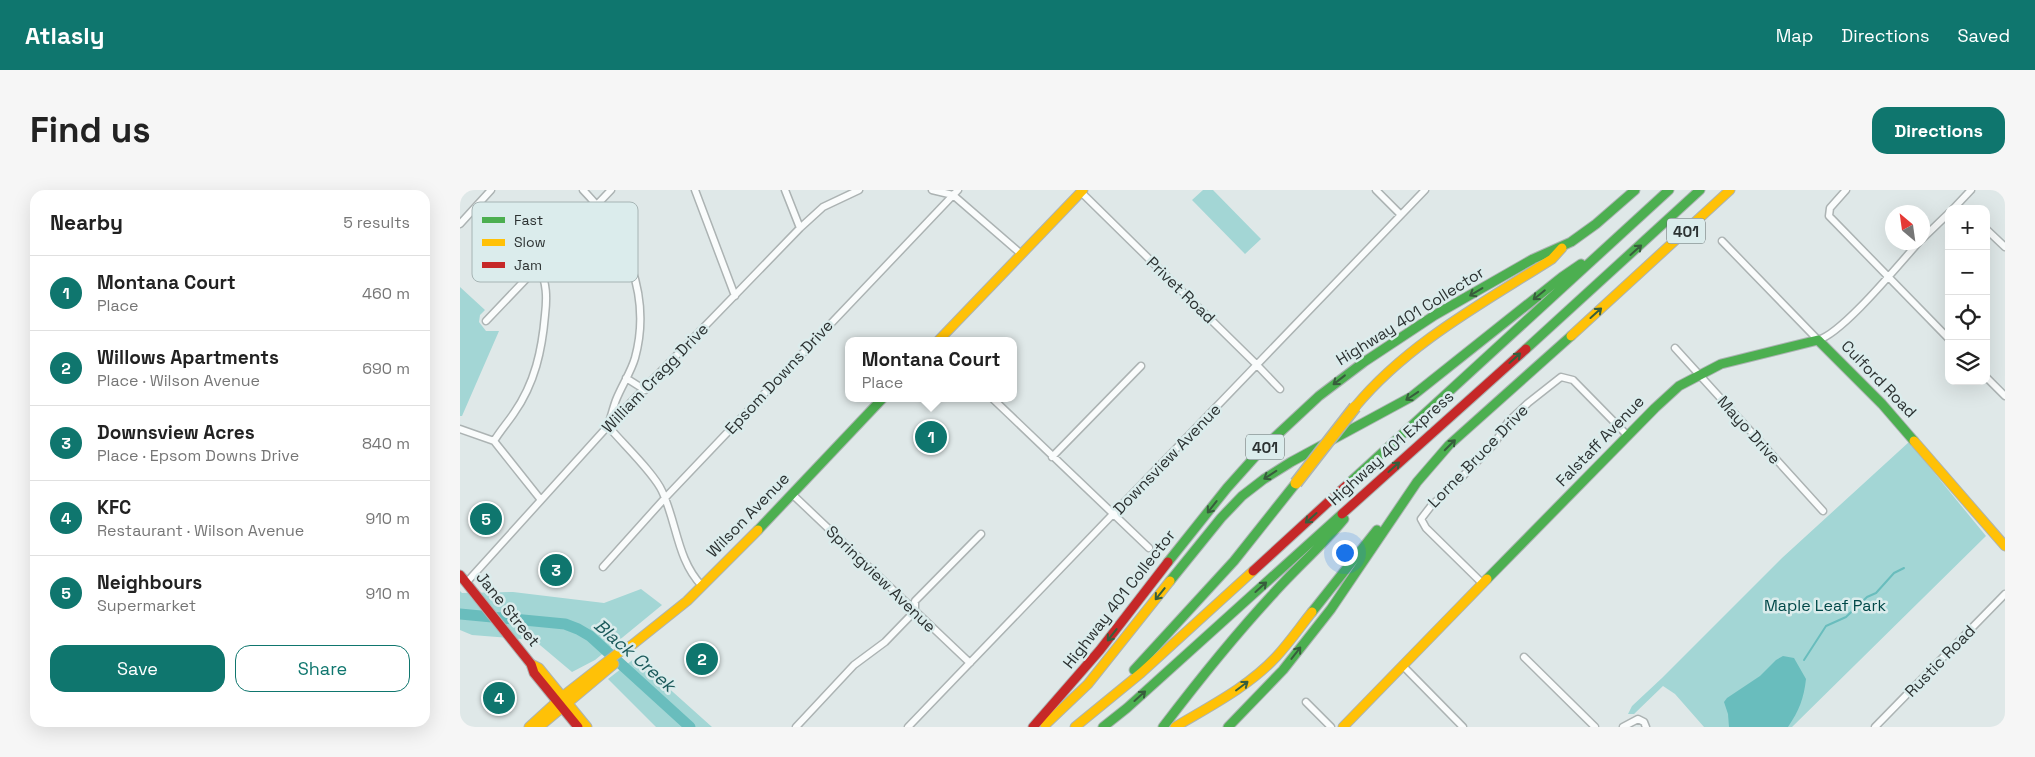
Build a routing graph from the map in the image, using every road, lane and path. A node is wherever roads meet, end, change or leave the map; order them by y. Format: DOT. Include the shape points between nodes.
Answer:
graph roads {
  1 [pos="491,190"];
  2 [pos="583,190"];
  3 [pos="611,190"];
  4 [pos="695,190"];
  5 [pos="785,190"];
  6 [pos="859,190"];
  7 [pos="932,190"];
  8 [pos="1376,190"];
  9 [pos="1425,190"];
  10 [pos="1635,190"];
  11 [pos="1669,190"];
  12 [pos="1700,190"];
  13 [pos="1730,190"];
  14 [pos="1846,190"];
  15 [pos="1971,190"];
  16 [pos="1082,191"];
  17 [pos="956,192"];
  18 [pos="480,202"];
  19 [pos="595,202"];
  20 [pos="599,202"];
  21 [pos="1961,205"];
  22 [pos="472,211"];
  23 [pos="1401,215"];
  24 [pos="1945,217"];
  25 [pos="460,224"];
  26 [pos="800,228"];
  27 [pos="1930,231"];
  28 [pos="1990,233"];
  29 [pos="1722,241"];
  30 [pos="1565,246"];
  31 [pos="1608,247"];
  32 [pos="2005,247"];
  33 [pos="1911,250"];
  34 [pos="1020,253"];
  35 [pos="1887,276"];
  36 [pos="524,282"];
  37 [pos="545,282"];
  38 [pos="636,282"];
  39 [pos="735,296"];
  40 [pos="486,321"];
  41 [pos="1945,335"];
  42 [pos="942,337"];
  43 [pos="1818,340"];
  44 [pos="1675,348"];
  45 [pos="1258,365"];
  46 [pos="1141,366"];
  47 [pos="1699,375"];
  48 [pos="626,378"];
  49 [pos="1990,381"];
  50 [pos="1280,389"];
  51 [pos="645,390"];
  52 [pos="2005,396"];
  53 [pos="879,402"];
  54 [pos="996,402"];
  55 [pos="608,426"];
  56 [pos="460,429"];
  57 [pos="1628,436"];
  58 [pos="494,441"];
  59 [pos="1052,457"];
  60 [pos="1417,482"];
  61 [pos="792,494"];
  62 [pos="665,498"];
  63 [pos="1358,499"];
  64 [pos="541,500"];
  65 [pos="1823,511"];
  66 [pos="1113,514"];
  67 [pos="981,534"];
  68 [pos="2005,546"];
  69 [pos="1149,548"];
  70 [pos="603,567"];
  71 [pos="463,579"];
  72 [pos="1483,584"];
  73 [pos="702,586"];
  74 [pos="2005,594"];
  75 [pos="915,611"];
  76 [pos="1524,657"];
  77 [pos="970,664"];
  78 [pos="1404,667"];
  79 [pos="562,701"];
  80 [pos="1306,702"];
  81 [pos="1104,703"];
  82 [pos="529,727"];
  83 [pos="539,727"];
  84 [pos="578,727"];
  85 [pos="587,727"];
  86 [pos="796,727"];
  87 [pos="908,727"];
  88 [pos="1033,727"];
  89 [pos="1043,727"];
  90 [pos="1075,727"];
  91 [pos="1102,727"];
  92 [pos="1163,727"];
  93 [pos="1175,727"];
  94 [pos="1228,727"];
  95 [pos="1331,727"];
  96 [pos="1343,727"];
  97 [pos="1463,727"];
  98 [pos="1596,727"];
  99 [pos="1623,727"];
  100 [pos="1646,727"];
  101 [pos="1875,727"];
  1 -- 18 [label="street"];
  2 -- 19 [label="street"];
  3 -- 20 [label="street"];
  4 -- 39 [label="street"];
  5 -- 26 [label="street"];
  6 -- 26 [label="street, William Cragg Drive" via="823,208"];
  7 -- 17 [label="street"];
  8 -- 23 [label="street"];
  9 -- 23 [label="street, Downsview Avenue"];
  10 -- 30 [label="main road, Highway 401 Collector / 401"];
  11 -- 31 [label="main road, Highway 401 Express / 401"];
  63 -- 12 [label="main road, Highway 401 Express / 401, one-way"];
  60 -- 13 [label="main road, 401, one-way" via="1449,445"];
  14 -- 35 [label="street" via="1830,208 1829,216"];
  15 -- 21 [label="street"];
  16 -- 34 [label="main road"];
  16 -- 45 [label="street, Privet Road"];
  17 -- 34 [label="street"];
  17 -- 62 [label="street, Epsom Downs Drive"];
  22 -- 25 [label="street"];
  23 -- 45 [label="street, Downsview Avenue"];
  24 -- 27 [label="street"];
  26 -- 39 [label="street, William Cragg Drive"];
  28 -- 32 [label="street"];
  29 -- 43 [label="street, Culford Road"];
  30 -- 81 [label="main road, bridge" via="1552,258 1422,342 1374,384 1234,561"];
  30 -- 88 [label="main road, Highway 401 Collector / 401, one-way" via="1483,288 1392,343 1298,414 1222,494 1099,652"];
  31 -- 81 [label="main road, Highway 401 Express / 401, one-way"];
  31 -- 89 [label="main road, one-way" via="1562,277 1411,397 1291,462 1242,496 1088,684"];
  33 -- 35 [label="street, Falstaff Avenue"];
  34 -- 42 [label="main road"];
  35 -- 41 [label="street"];
  35 -- 43 [label="street, Falstaff Avenue" via="1836,330"];
  36 -- 40 [label="street"];
  37 -- 58 [label="street" via="545,334 540,358 526,392"];
  38 -- 48 [label="street" via="639,299 636,355"];
  39 -- 51 [label="street, William Cragg Drive"];
  43 -- 47 [label="main road, Falstaff Avenue" via="1721,364"];
  43 -- 68 [label="main road, Culford Road" via="1882,404"];
  44 -- 47 [label="street, Mayo Drive"];
  45 -- 50 [label="street, Privet Road"];
  45 -- 66 [label="street, Downsview Avenue"];
  46 -- 59 [label="street"];
  47 -- 57 [label="main road, Falstaff Avenue" via="1679,386"];
  47 -- 65 [label="street, Mayo Drive"];
  48 -- 51 [label="street"];
  48 -- 55 [label="street"];
  49 -- 52 [label="street"];
  51 -- 55 [label="street, William Cragg Drive"];
  53 -- 61 [label="main road, Wilson Avenue"];
  54 -- 59 [label="street"];
  55 -- 62 [label="street" via="654,480"];
  55 -- 64 [label="street, William Cragg Drive"];
  56 -- 58 [label="street"];
  57 -- 72 [label="main road, Falstaff Avenue"];
  57 -- 72 [label="street, Lorne Bruce Drive" via="1573,380 1561,377 1508,422 1494,444 1421,519 1426,528"];
  58 -- 64 [label="street"];
  59 -- 66 [label="street"];
  93 -- 60 [label="main road, one-way" via="1245,683 1276,656"];
  94 -- 60 [label="main road, 401, one-way" via="1283,670 1325,616"];
  61 -- 73 [label="main road, Wilson Avenue"];
  61 -- 75 [label="street, Springview Avenue"];
  62 -- 70 [label="street, Epsom Downs Drive"];
  62 -- 73 [label="street" via="685,562"];
  91 -- 63 [label="main road, Highway 401 Express / 401, one-way"];
  63 -- 92 [label="main road" via="1334,532 1239,630"];
  64 -- 71 [label="street, William Cragg Drive"];
  66 -- 69 [label="street"];
  66 -- 77 [label="street, Downsview Avenue"];
  67 -- 75 [label="street" via="915,601"];
  71 -- 79 [label="main road, Jane Street" via="531,664 539,668"];
  72 -- 78 [label="main road, Falstaff Avenue"];
  73 -- 79 [label="main road, Wilson Avenue"];
  74 -- 101 [label="street, Rustic Road"];
  75 -- 77 [label="street, Springview Avenue"];
  75 -- 86 [label="street" via="885,642 854,665"];
  76 -- 98 [label="street"];
  77 -- 87 [label="street, Downsview Avenue"];
  78 -- 96 [label="main road, Falstaff Avenue"];
  78 -- 97 [label="street"];
  79 -- 82 [label="main road, Wilson Avenue"];
  79 -- 83 [label="main road, Wilson Avenue"];
  79 -- 84 [label="main road, Jane Street"];
  79 -- 85 [label="main road, Jane Street"];
  80 -- 95 [label="street"];
  81 -- 90 [label="main road, Highway 401 Express / 401"];
  99 -- 100 [label="street" via="1638,719"];
}
